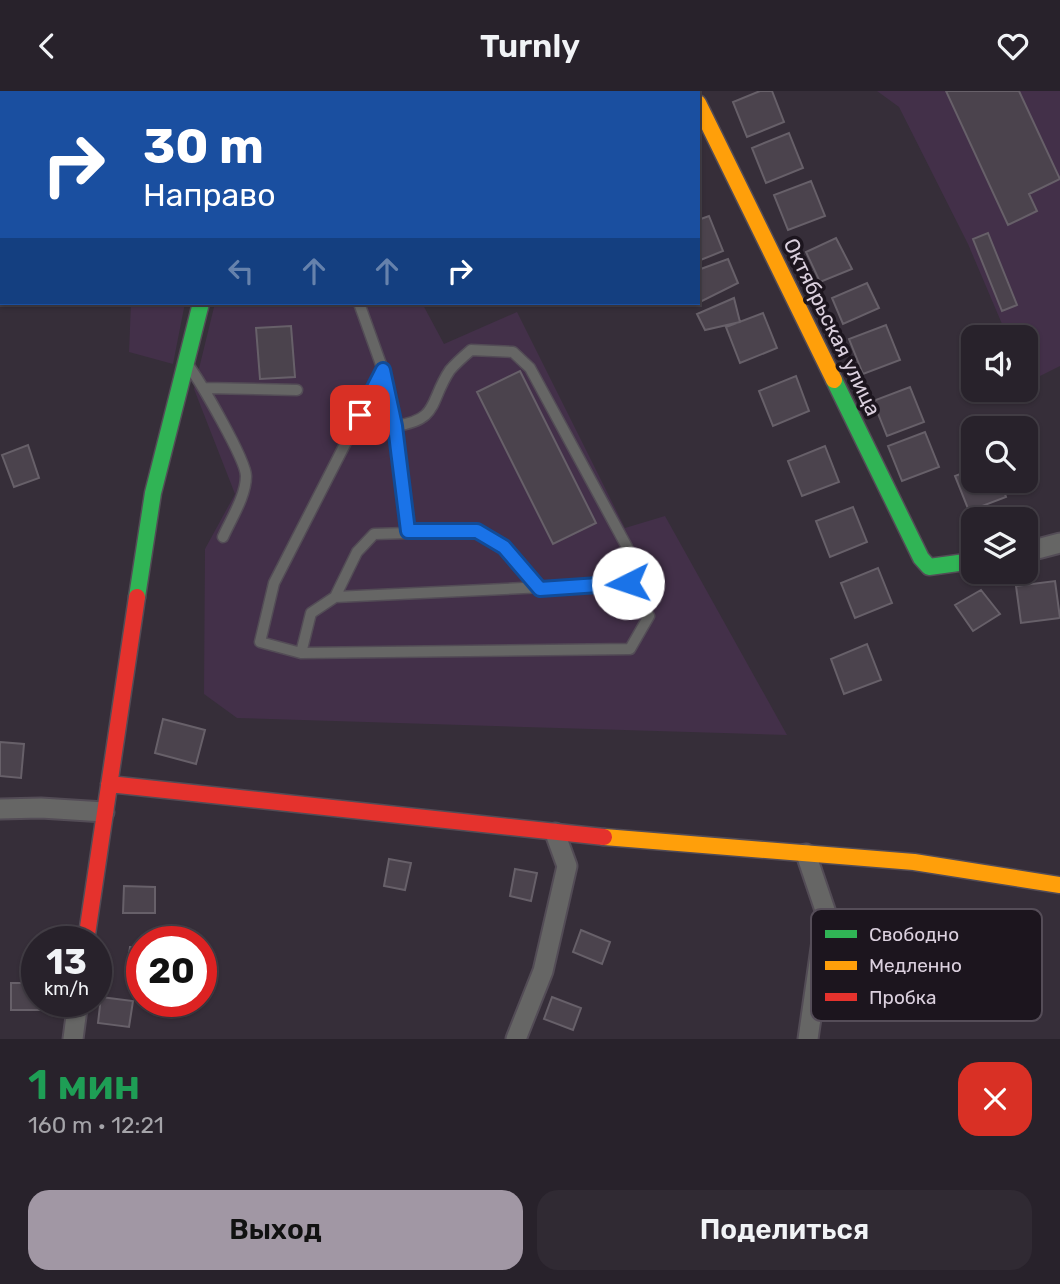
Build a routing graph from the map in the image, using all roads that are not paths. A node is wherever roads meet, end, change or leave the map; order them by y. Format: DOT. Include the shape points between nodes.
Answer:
graph roads {
  1 [pos="700,107"];
  2 [pos="200,305"];
  3 [pos="360,305"];
  4 [pos="186,362"];
  5 [pos="383,370"];
  6 [pos="205,388"];
  7 [pos="297,390"];
  8 [pos="395,426"];
  9 [pos="408,531"];
  10 [pos="223,537"];
  11 [pos="1060,543"];
  12 [pos="1038,549"];
  13 [pos="961,563"];
  14 [pos="628,583"];
  15 [pos="540,589"];
  16 [pos="335,597"];
  17 [pos="301,653"];
  18 [pos="108,783"];
  19 [pos="0,809"];
  20 [pos="104,812"];
  21 [pos="555,833"];
  22 [pos="806,853"];
  23 [pos="1060,885"];
  24 [pos="825,909"];
  25 [pos="88,926"];
  26 [pos="76,1017"];
  27 [pos="811,1018"];
  28 [pos="73,1039"];
  29 [pos="516,1039"];
  30 [pos="808,1039"];
  1 -- 13 [label="street, Октябрьская улица" via="921,558 929,567"];
  2 -- 4 [label="street"];
  3 -- 5 [label="lane"];
  4 -- 6 [label="lane"];
  4 -- 18 [label="street" via="153,493"];
  5 -- 8 [label="lane"];
  5 -- 17 [label="lane" via="274,583 260,642"];
  6 -- 7 [label="lane"];
  6 -- 10 [label="lane" via="246,474"];
  8 -- 9 [label="lane"];
  8 -- 14 [label="lane" via="416,423 432,411 450,370 471,350 513,352 530,368 627,547"];
  9 -- 15 [label="lane" via="477,531 504,547"];
  9 -- 16 [label="lane" via="374,534 357,552"];
  11 -- 12 [label="street"];
  14 -- 15 [label="lane"];
  14 -- 17 [label="lane" via="649,616 630,649"];
  15 -- 16 [label="lane"];
  16 -- 17 [label="lane" via="311,613"];
  18 -- 20 [label="street"];
  18 -- 21 [label="street"];
  19 -- 20 [label="street"];
  20 -- 25 [label="street"];
  21 -- 22 [label="street"];
  21 -- 29 [label="street" via="567,866 542,971"];
  22 -- 23 [label="street" via="914,862"];
  22 -- 24 [label="street"];
  26 -- 28 [label="street"];
  27 -- 30 [label="street"];
}
